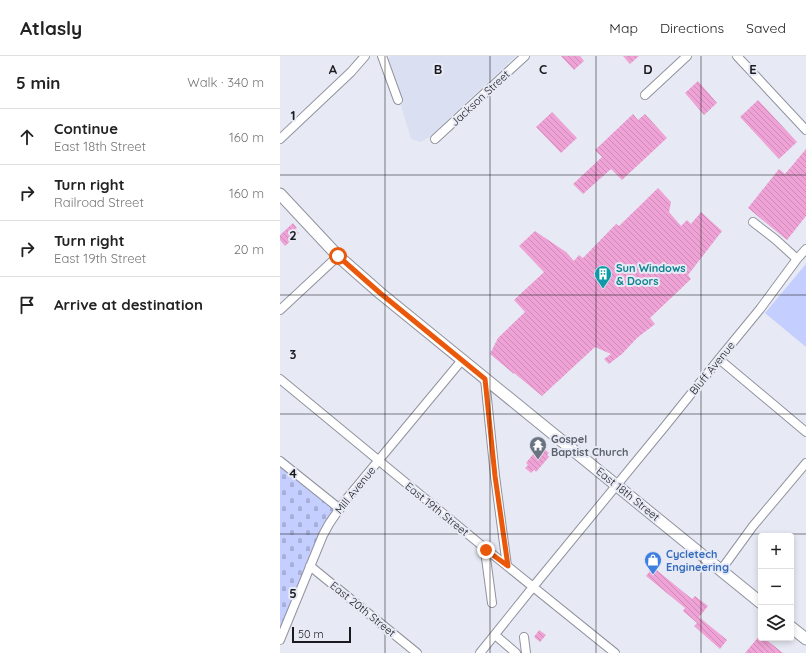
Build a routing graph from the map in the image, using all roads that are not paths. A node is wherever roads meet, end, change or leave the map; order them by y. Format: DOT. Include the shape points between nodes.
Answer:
graph roads {
  1 [pos="364,56"];
  2 [pos="382,56"];
  3 [pos="525,56"];
  4 [pos="687,56"];
  5 [pos="737,56"];
  6 [pos="645,95"];
  7 [pos="398,100"];
  8 [pos="806,130"];
  9 [pos="280,139"];
  10 [pos="436,139"];
  11 [pos="280,194"];
  12 [pos="753,222"];
  13 [pos="806,249"];
  14 [pos="338,256"];
  15 [pos="797,259"];
  16 [pos="280,310"];
  17 [pos="719,359"];
  18 [pos="462,360"];
  19 [pos="280,379"];
  20 [pos="485,379"];
  21 [pos="806,432"];
  22 [pos="280,461"];
  23 [pos="378,461"];
  24 [pos="806,463"];
  25 [pos="616,485"];
  26 [pos="340,509"];
  27 [pos="486,550"];
  28 [pos="310,566"];
  29 [pos="508,566"];
  30 [pos="720,570"];
  31 [pos="533,587"];
  32 [pos="758,601"];
  33 [pos="492,603"];
  34 [pos="794,629"];
  35 [pos="495,635"];
  36 [pos="524,637"];
  37 [pos="806,639"];
  38 [pos="280,640"];
  39 [pos="417,653"];
  40 [pos="480,653"];
  41 [pos="516,653"];
  42 [pos="526,653"];
  43 [pos="615,653"];
  1 -- 9 [label="street" via="351,72"];
  2 -- 7 [label="street"];
  3 -- 10 [label="street, Jackson Street"];
  4 -- 6 [label="street"];
  5 -- 8 [label="street"];
  11 -- 14 [label="street, East 18th Street"];
  12 -- 15 [label="street"];
  13 -- 15 [label="street, Bluff Avenue"];
  14 -- 16 [label="street"];
  14 -- 18 [label="street, East 18th Street"];
  15 -- 17 [label="street, Bluff Avenue"];
  17 -- 21 [label="street"];
  17 -- 25 [label="street, Bluff Avenue"];
  18 -- 20 [label="street, East 18th Street"];
  18 -- 23 [label="street, Mill Avenue"];
  19 -- 23 [label="street, East 19th Street"];
  20 -- 25 [label="street, East 18th Street"];
  20 -- 29 [label="street"];
  22 -- 26 [label="street"];
  23 -- 26 [label="street, Mill Avenue"];
  23 -- 27 [label="street, East 19th Street"];
  24 -- 30 [label="street"];
  25 -- 30 [label="street, East 18th Street"];
  25 -- 31 [label="street, Bluff Avenue"];
  26 -- 28 [label="street, Mill Avenue" via="329,524"];
  27 -- 29 [label="street, East 19th Street"];
  27 -- 33 [label="street"];
  28 -- 38 [label="street, Mill Avenue"];
  28 -- 39 [label="street, East 20th Street"];
  29 -- 31 [label="street, East 19th Street"];
  30 -- 32 [label="street, East 18th Street"];
  31 -- 35 [label="street"];
  31 -- 43 [label="street, East 19th Street"];
  34 -- 37 [label="street"];
  35 -- 40 [label="street"];
  35 -- 41 [label="street"];
  36 -- 42 [label="street"];
}
